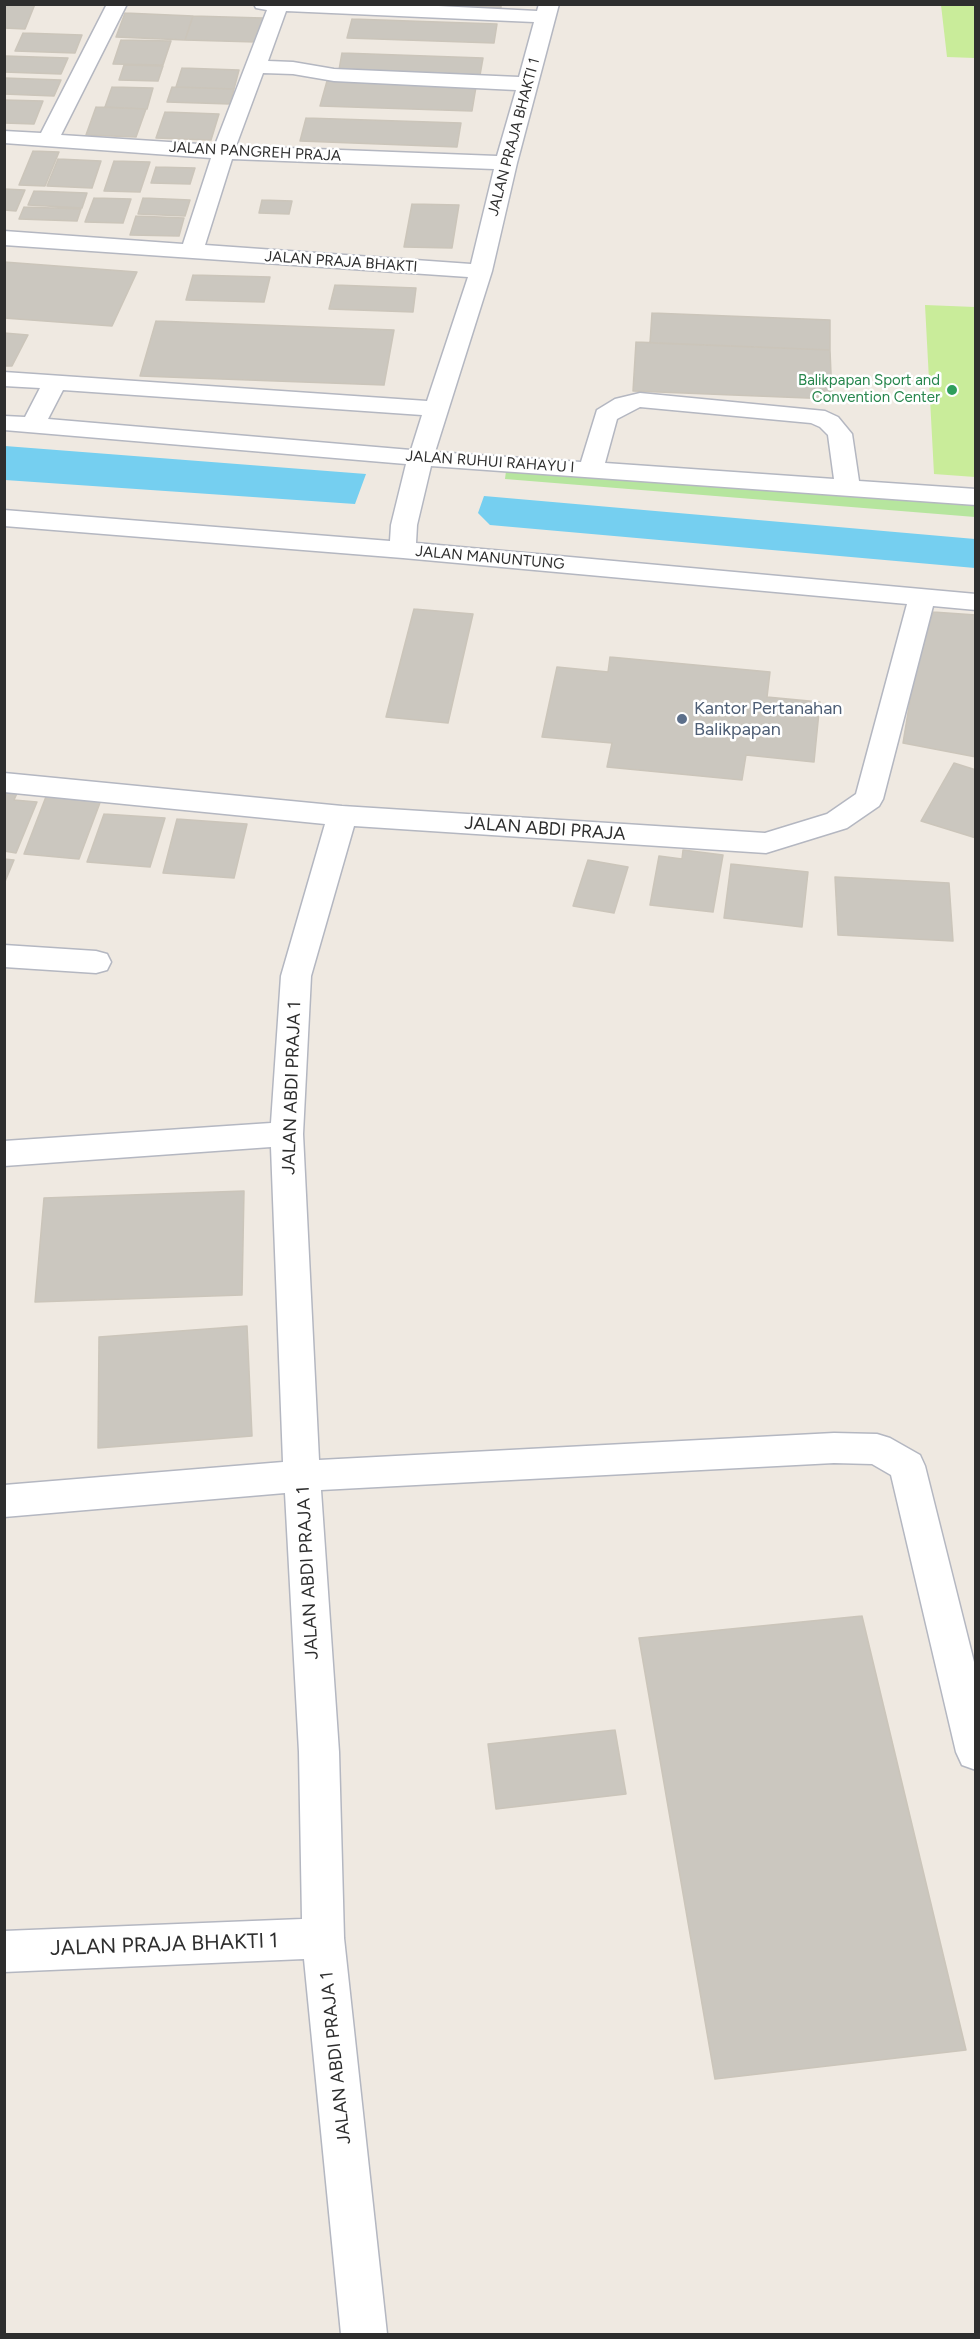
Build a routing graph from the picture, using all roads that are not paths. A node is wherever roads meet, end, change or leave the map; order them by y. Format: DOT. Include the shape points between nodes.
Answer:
graph roads {
  1 [pos="117,4"];
  2 [pos="263,4"];
  3 [pos="279,5"];
  4 [pos="548,11"];
  5 [pos="254,67"];
  6 [pos="529,84"];
  7 [pos="4,137"];
  8 [pos="48,140"];
  9 [pos="223,152"];
  10 [pos="506,163"];
  11 [pos="4,238"];
  12 [pos="192,252"];
  13 [pos="481,271"];
  14 [pos="4,379"];
  15 [pos="55,382"];
  16 [pos="436,409"];
  17 [pos="4,423"];
  18 [pos="33,425"];
  19 [pos="417,469"];
  20 [pos="591,469"];
  21 [pos="848,489"];
  22 [pos="975,497"];
  23 [pos="4,518"];
  24 [pos="404,537"];
  25 [pos="922,598"];
  26 [pos="975,602"];
  27 [pos="4,782"];
  28 [pos="342,816"];
  29 [pos="4,956"];
  30 [pos="96,962"];
  31 [pos="286,1134"];
  32 [pos="4,1154"];
  33 [pos="302,1476"];
  34 [pos="4,1501"];
  35 [pos="975,1752"];
  36 [pos="323,1938"];
  37 [pos="4,1952"];
  38 [pos="364,2334"];
  1 -- 8 [label="street"];
  2 -- 3 [label="street"];
  3 -- 4 [label="street"];
  3 -- 5 [label="street"];
  4 -- 6 [label="street, JALAN PRAJA BHAKTI 1"];
  5 -- 6 [label="street" via="356,77"];
  5 -- 9 [label="street"];
  6 -- 10 [label="street, JALAN PRAJA BHAKTI 1"];
  7 -- 8 [label="street, JALAN PANGREH PRAJA"];
  8 -- 9 [label="street, JALAN PANGREH PRAJA"];
  9 -- 10 [label="street, JALAN PANGREH PRAJA"];
  9 -- 12 [label="street"];
  10 -- 13 [label="street, JALAN PRAJA BHAKTI 1"];
  11 -- 12 [label="street, JALAN PRAJA BHAKTI"];
  12 -- 13 [label="street, JALAN PRAJA BHAKTI"];
  13 -- 16 [label="street"];
  14 -- 15 [label="street"];
  15 -- 16 [label="street"];
  15 -- 18 [label="street"];
  16 -- 19 [label="street"];
  17 -- 18 [label="street, JALAN RUHUI RAHAYU I"];
  18 -- 19 [label="street, JALAN RUHUI RAHAYU I"];
  19 -- 20 [label="street, JALAN RUHUI RAHAYU I"];
  19 -- 24 [label="street"];
  20 -- 21 [label="street, JALAN RUHUI RAHAYU I"];
  20 -- 21 [label="street" via="606,415 640,400 816,416 840,434"];
  21 -- 22 [label="street, JALAN RUHUI RAHAYU I"];
  23 -- 24 [label="street, JALAN MANUNTUNG"];
  24 -- 25 [label="street, JALAN MANUNTUNG"];
  25 -- 26 [label="street, JALAN MANUNTUNG"];
  25 -- 28 [label="street, JALAN ABDI PRAJA" via="869,799 837,821 766,843"];
  27 -- 28 [label="street, JALAN ABDI PRAJA"];
  28 -- 31 [label="street, JALAN ABDI PRAJA 1" via="297,976"];
  29 -- 30 [label="street"];
  31 -- 32 [label="street"];
  31 -- 33 [label="street, JALAN ABDI PRAJA 1"];
  33 -- 34 [label="street"];
  33 -- 35 [label="street" via="834,1448 877,1449 907,1466"];
  33 -- 36 [label="street, JALAN ABDI PRAJA 1" via="319,1752"];
  36 -- 37 [label="street, JALAN PRAJA BHAKTI 1"];
  36 -- 38 [label="street, JALAN ABDI PRAJA 1"];
}
